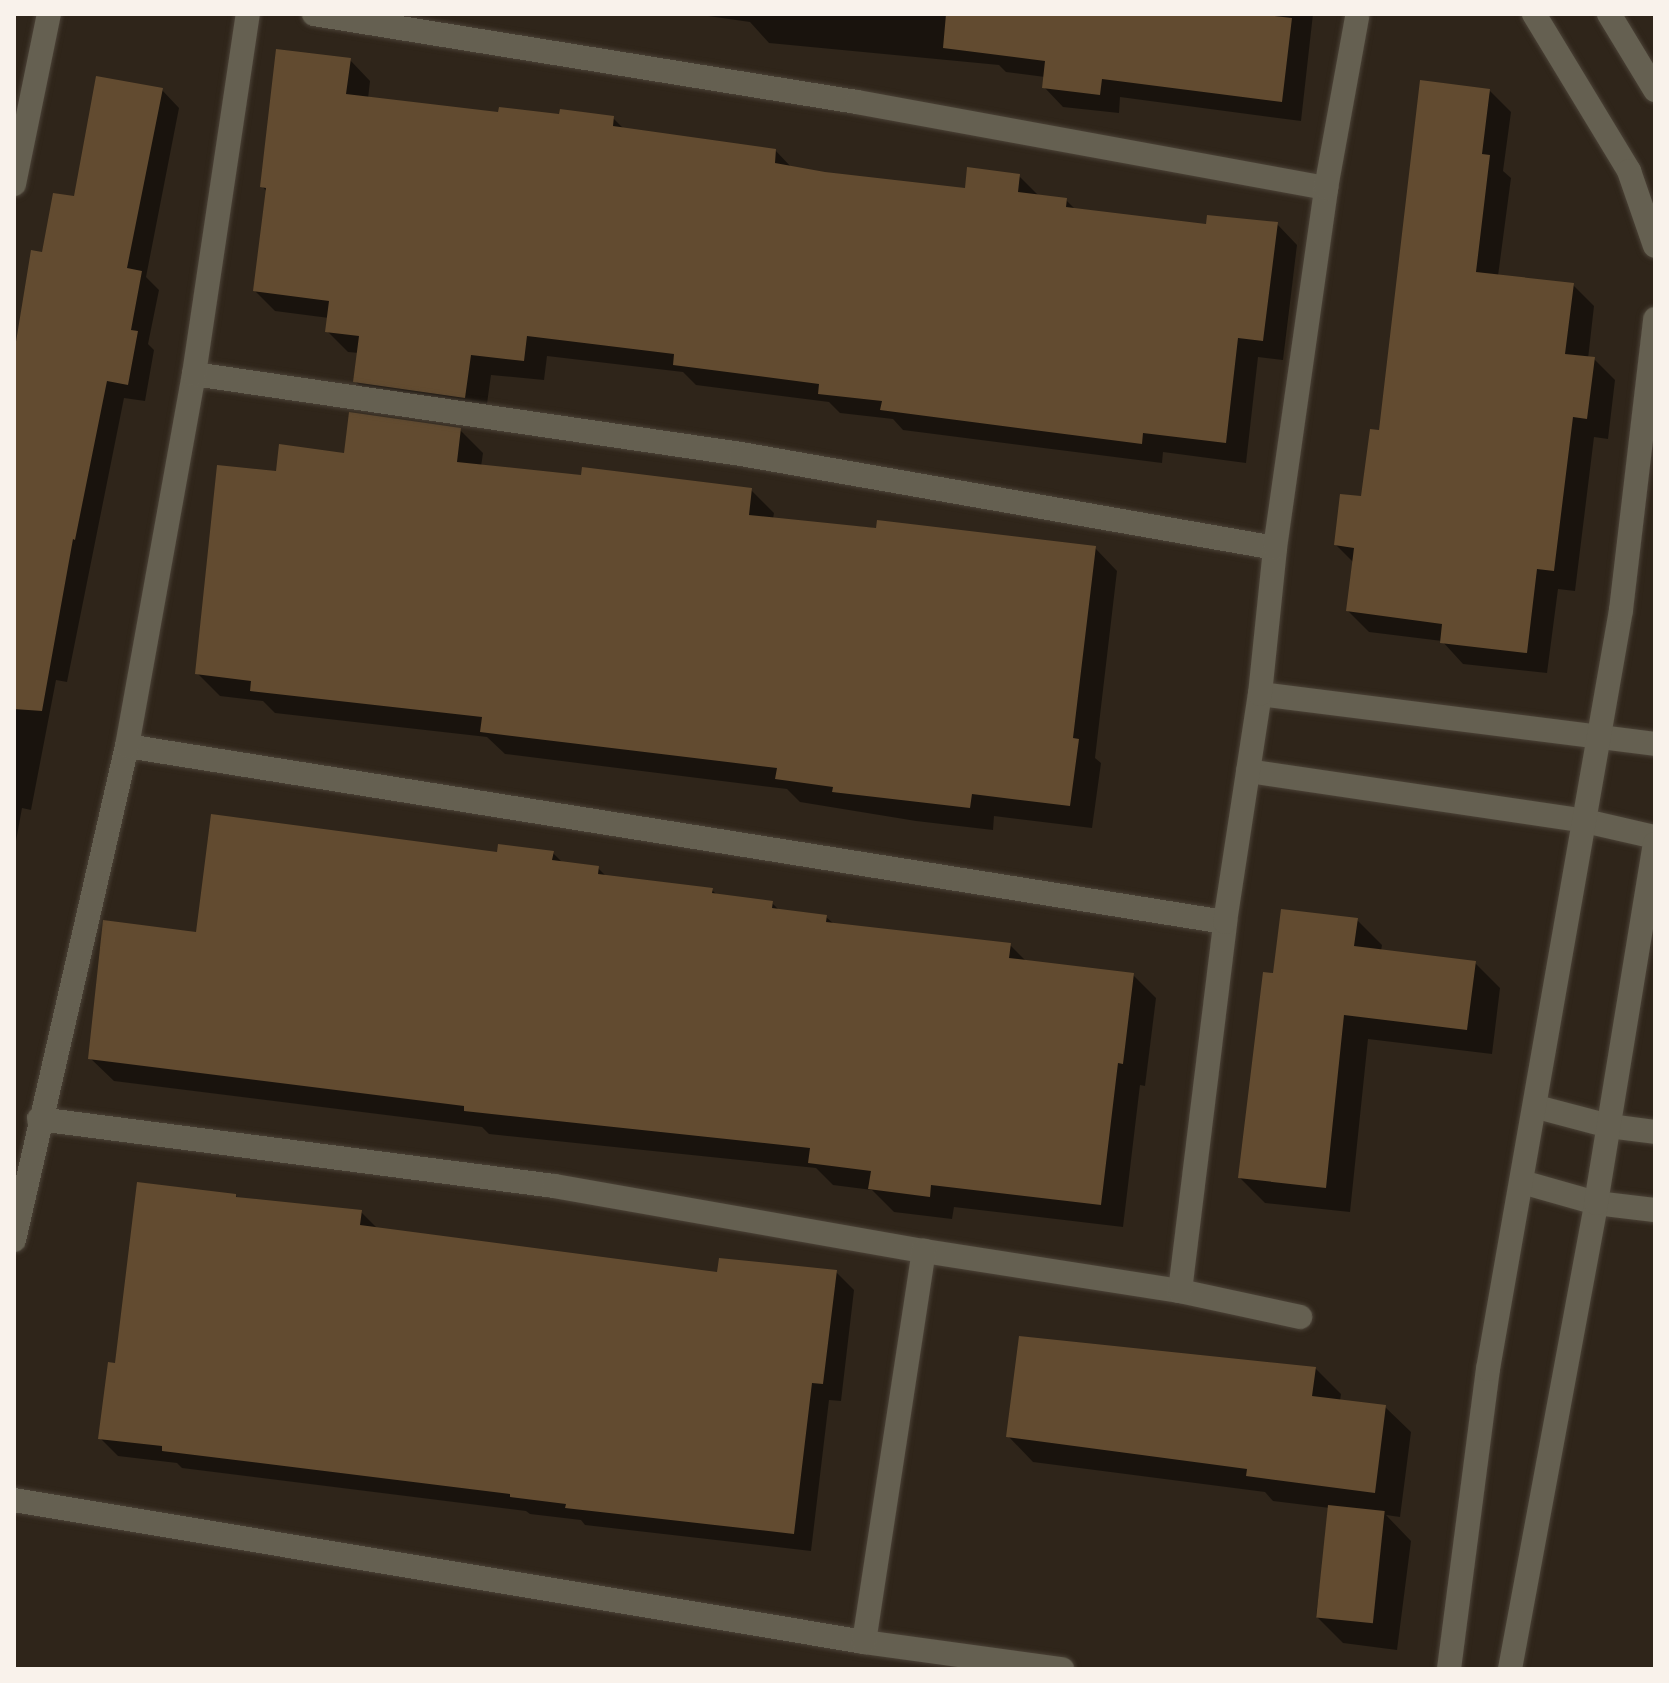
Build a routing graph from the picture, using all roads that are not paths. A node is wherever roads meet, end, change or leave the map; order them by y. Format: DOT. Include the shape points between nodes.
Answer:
graph roads {
  1 [pos="49,14"];
  2 [pos="248,14"];
  3 [pos="314,14"];
  4 [pos="1534,14"];
  5 [pos="1609,14"];
  6 [pos="1357,17"];
  7 [pos="1655,90"];
  8 [pos="14,184"];
  9 [pos="1326,188"];
  10 [pos="1655,246"];
  11 [pos="1655,319"];
  12 [pos="194,374"];
  13 [pos="1275,548"];
  14 [pos="1260,694"];
  15 [pos="1600,737"];
  16 [pos="1655,744"];
  17 [pos="127,746"];
  18 [pos="1248,771"];
  19 [pos="1585,821"];
  20 [pos="1655,837"];
  21 [pos="1655,844"];
  22 [pos="1225,922"];
  23 [pos="1537,1107"];
  24 [pos="39,1119"];
  25 [pos="1609,1126"];
  26 [pos="1655,1132"];
  27 [pos="1522,1182"];
  28 [pos="1596,1203"];
  29 [pos="1655,1210"];
  30 [pos="14,1240"];
  31 [pos="924,1251"];
  32 [pos="1180,1291"];
  33 [pos="1300,1317"];
  34 [pos="14,1500"];
  35 [pos="864,1642"];
  36 [pos="1062,1669"];
  37 [pos="1449,1669"];
  38 [pos="1510,1669"];
  1 -- 8 [label="street"];
  2 -- 12 [label="street"];
  3 -- 9 [label="street" via="857,102"];
  4 -- 10 [label="street" via="1629,171"];
  5 -- 7 [label="street"];
  6 -- 9 [label="street"];
  9 -- 13 [label="street"];
  11 -- 15 [label="street" via="1621,610"];
  12 -- 13 [label="street" via="741,454"];
  12 -- 17 [label="street"];
  13 -- 14 [label="street"];
  14 -- 15 [label="street"];
  14 -- 18 [label="street"];
  15 -- 16 [label="street"];
  15 -- 19 [label="street"];
  17 -- 22 [label="street"];
  17 -- 24 [label="street"];
  18 -- 19 [label="street"];
  18 -- 22 [label="street"];
  19 -- 20 [label="street"];
  19 -- 23 [label="street"];
  21 -- 25 [label="street"];
  22 -- 32 [label="street"];
  23 -- 25 [label="street"];
  23 -- 27 [label="street"];
  24 -- 30 [label="street"];
  24 -- 31 [label="street" via="554,1186"];
  25 -- 26 [label="street"];
  25 -- 28 [label="street"];
  27 -- 28 [label="street"];
  27 -- 37 [label="street" via="1488,1369"];
  28 -- 29 [label="street"];
  28 -- 38 [label="street"];
  31 -- 32 [label="street"];
  31 -- 35 [label="street"];
  32 -- 33 [label="street"];
  34 -- 35 [label="street"];
  35 -- 36 [label="street"];
}
